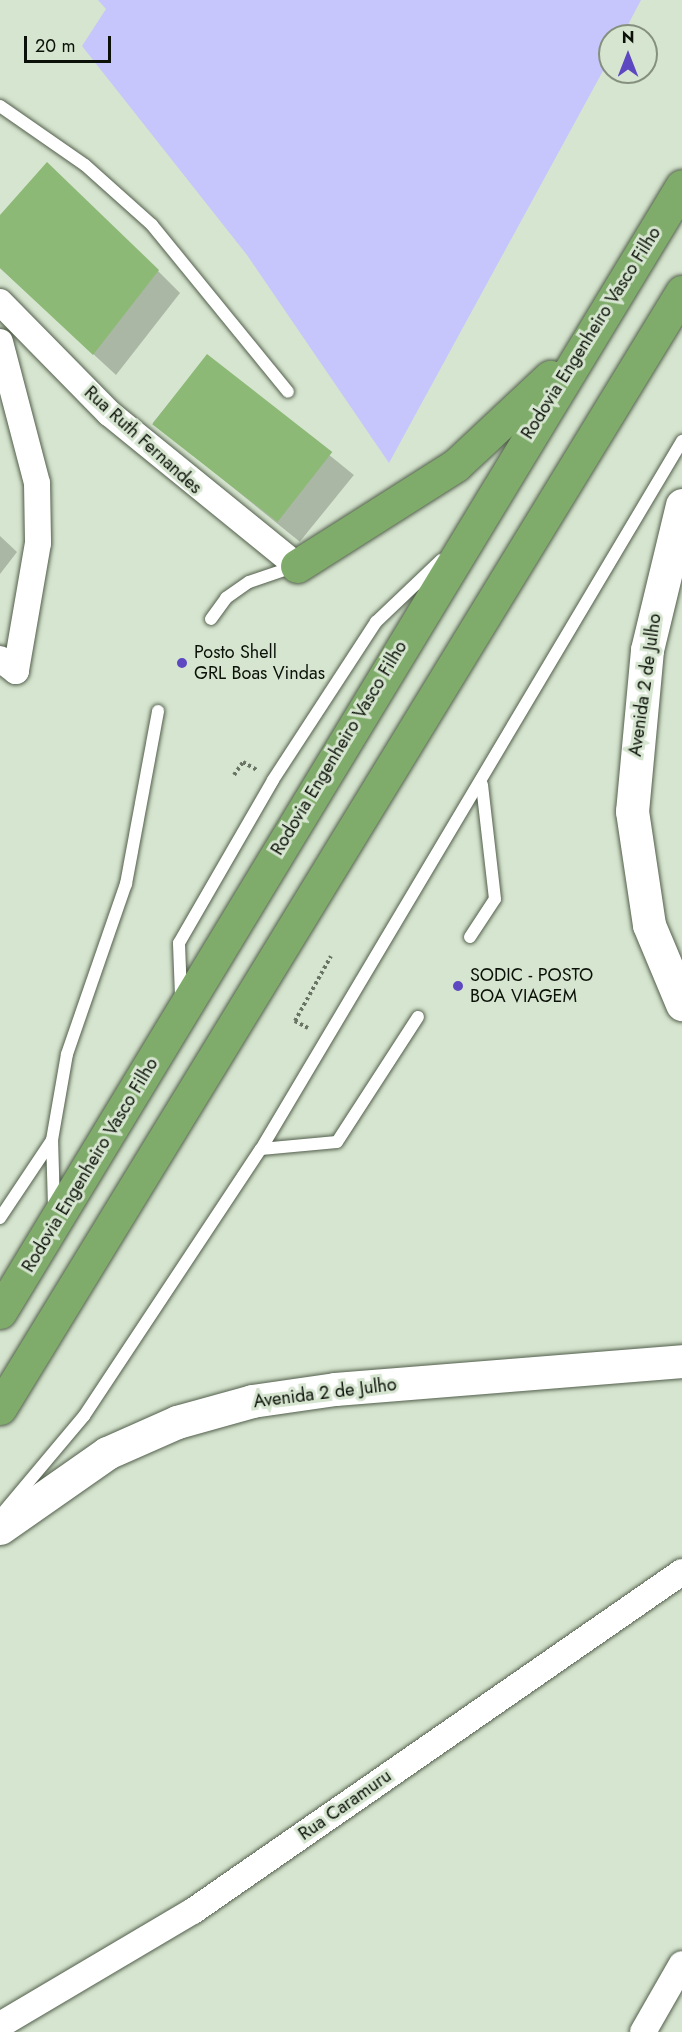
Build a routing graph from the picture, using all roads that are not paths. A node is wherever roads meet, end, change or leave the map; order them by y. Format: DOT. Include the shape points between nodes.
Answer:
graph roads {
  1 [pos="0,106"];
  2 [pos="682,186"];
  3 [pos="682,292"];
  4 [pos="613,298"];
  5 [pos="0,302"];
  6 [pos="0,342"];
  7 [pos="288,392"];
  8 [pos="682,441"];
  9 [pos="682,505"];
  10 [pos="297,566"];
  11 [pos="211,620"];
  12 [pos="0,659"];
  13 [pos="158,711"];
  14 [pos="482,785"];
  15 [pos="470,937"];
  16 [pos="682,1004"];
  17 [pos="418,1017"];
  18 [pos="52,1140"];
  19 [pos="261,1149"];
  20 [pos="0,1218"];
  21 [pos="55,1222"];
  22 [pos="0,1312"];
  23 [pos="682,1361"];
  24 [pos="0,1408"];
  25 [pos="0,1515"];
  26 [pos="0,1528"];
  27 [pos="682,1572"];
  28 [pos="682,1964"];
  29 [pos="0,2025"];
  30 [pos="643,2032"];
  1 -- 7 [label="lane" via="85,165 152,225"];
  2 -- 4 [label="highway, Rodovia Engenheiro Vasco Filho"];
  3 -- 24 [label="highway"];
  4 -- 10 [label="highway" via="551,376 456,465"];
  4 -- 21 [label="highway, Rodovia Engenheiro Vasco Filho"];
  5 -- 10 [label="street, Rua Ruth Fernandes" via="109,413 199,491"];
  6 -- 12 [label="street" via="37,483 38,543 16,671"];
  8 -- 14 [label="lane"];
  9 -- 16 [label="main road, Avenida 2 de Julho" via="647,650 632,811 648,925"];
  10 -- 11 [label="lane" via="249,582"];
  13 -- 18 [label="lane" via="126,884 67,1054"];
  14 -- 15 [label="lane" via="495,899"];
  14 -- 19 [label="lane"];
  17 -- 19 [label="lane" via="337,1142"];
  18 -- 20 [label="lane"];
  18 -- 21 [label="lane"];
  19 -- 25 [label="lane" via="84,1416"];
  21 -- 22 [label="highway, Rodovia Engenheiro Vasco Filho"];
  23 -- 26 [label="main road, Avenida 2 de Julho" via="335,1389 252,1401 177,1422 107,1453"];
  27 -- 29 [label="street, Rua Caramuru" via="193,1911"];
  28 -- 30 [label="street"];
}
